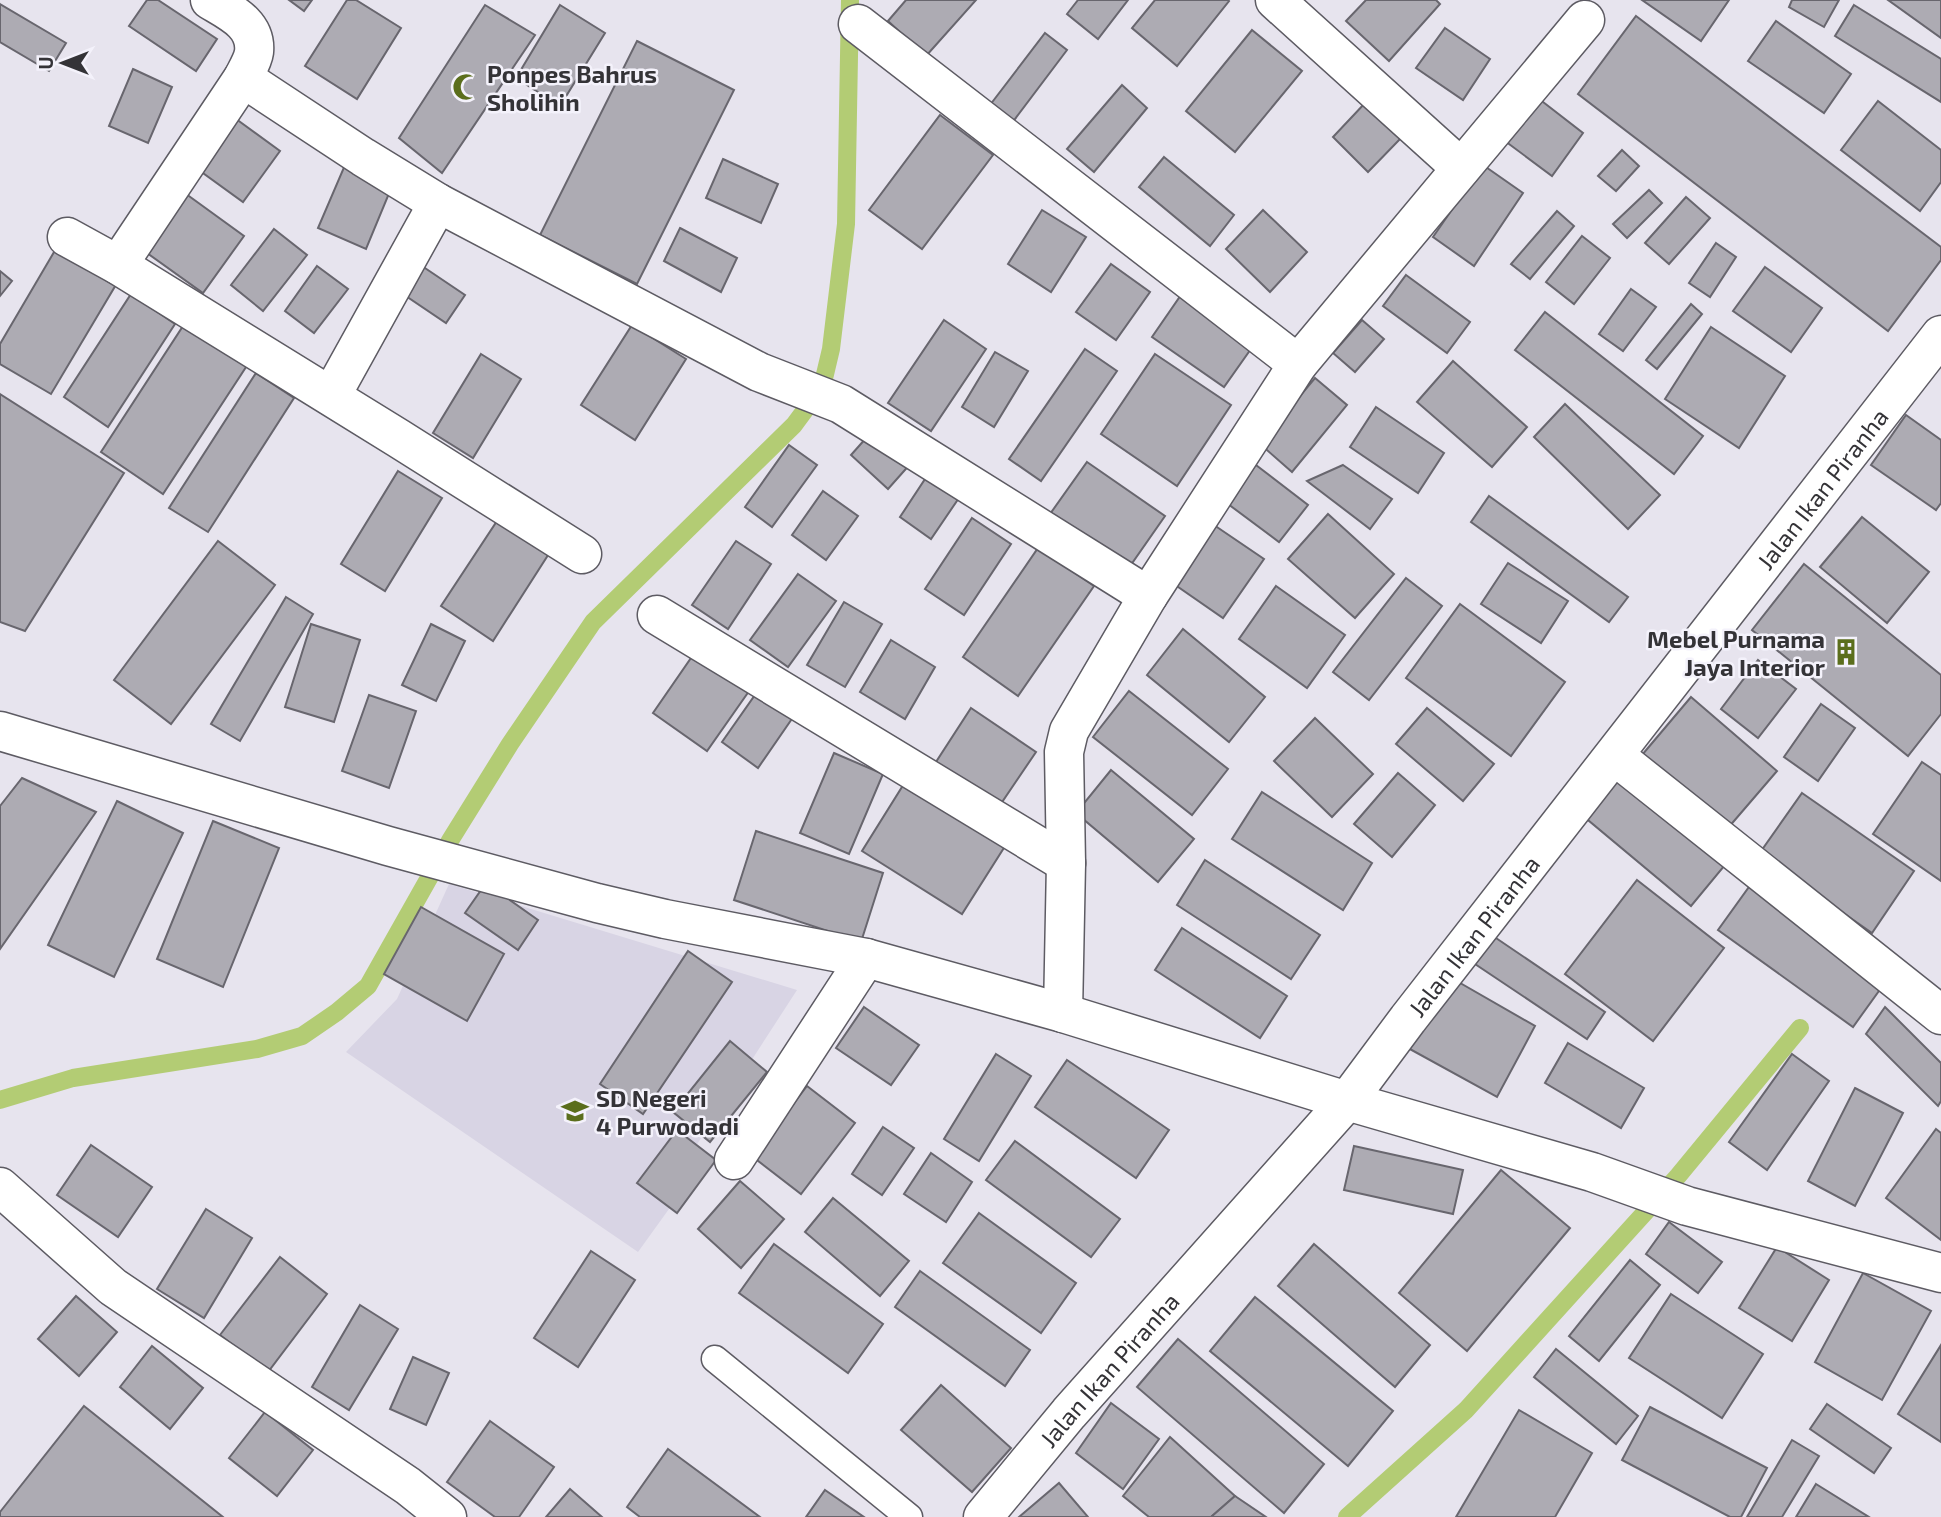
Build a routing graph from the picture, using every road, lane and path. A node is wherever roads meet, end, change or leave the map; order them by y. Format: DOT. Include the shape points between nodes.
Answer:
graph roads {
  1 [pos="210,0"];
  2 [pos="1275,0"];
  3 [pos="1585,20"];
  4 [pos="858,24"];
  5 [pos="243,78"];
  6 [pos="1461,169"];
  7 [pos="438,203"];
  8 [pos="67,237"];
  9 [pos="118,265"];
  10 [pos="1941,335"];
  11 [pos="1298,364"];
  12 [pos="331,396"];
  13 [pos="582,554"];
  14 [pos="1148,596"];
  15 [pos="657,615"];
  16 [pos="0,731"];
  17 [pos="1615,756"];
  18 [pos="1066,863"];
  19 [pos="866,958"];
  20 [pos="1063,1013"];
  21 [pos="1941,1015"];
  22 [pos="1347,1101"];
  23 [pos="734,1160"];
  24 [pos="0,1187"];
  25 [pos="1941,1273"];
  26 [pos="715,1359"];
  27 [pos="447,1517"];
  28 [pos="908,1517"];
  29 [pos="983,1517"];
  1 -- 5 [label="street" via="243,20 252,35 254,52"];
  2 -- 6 [label="street"];
  3 -- 6 [label="street"];
  4 -- 11 [label="street"];
  5 -- 7 [label="street"];
  5 -- 9 [label="street"];
  6 -- 11 [label="street"];
  7 -- 12 [label="street"];
  7 -- 14 [label="street" via="760,372 842,404"];
  8 -- 9 [label="street"];
  9 -- 12 [label="street"];
  10 -- 17 [label="street, Jalan Ikan Piranha"];
  11 -- 14 [label="street"];
  12 -- 13 [label="street"];
  14 -- 18 [label="street" via="1069,731 1065,752"];
  15 -- 18 [label="street"];
  16 -- 19 [label="street" via="597,903"];
  17 -- 21 [label="street"];
  17 -- 22 [label="street, Jalan Ikan Piranha"];
  18 -- 20 [label="street"];
  19 -- 20 [label="street"];
  19 -- 23 [label="street"];
  20 -- 22 [label="street"];
  22 -- 25 [label="street" via="1592,1172 1687,1206"];
  22 -- 29 [label="street, Jalan Ikan Piranha" via="1069,1413"];
  24 -- 27 [label="street" via="113,1286"];
  26 -- 28 [label="lane"];
}
